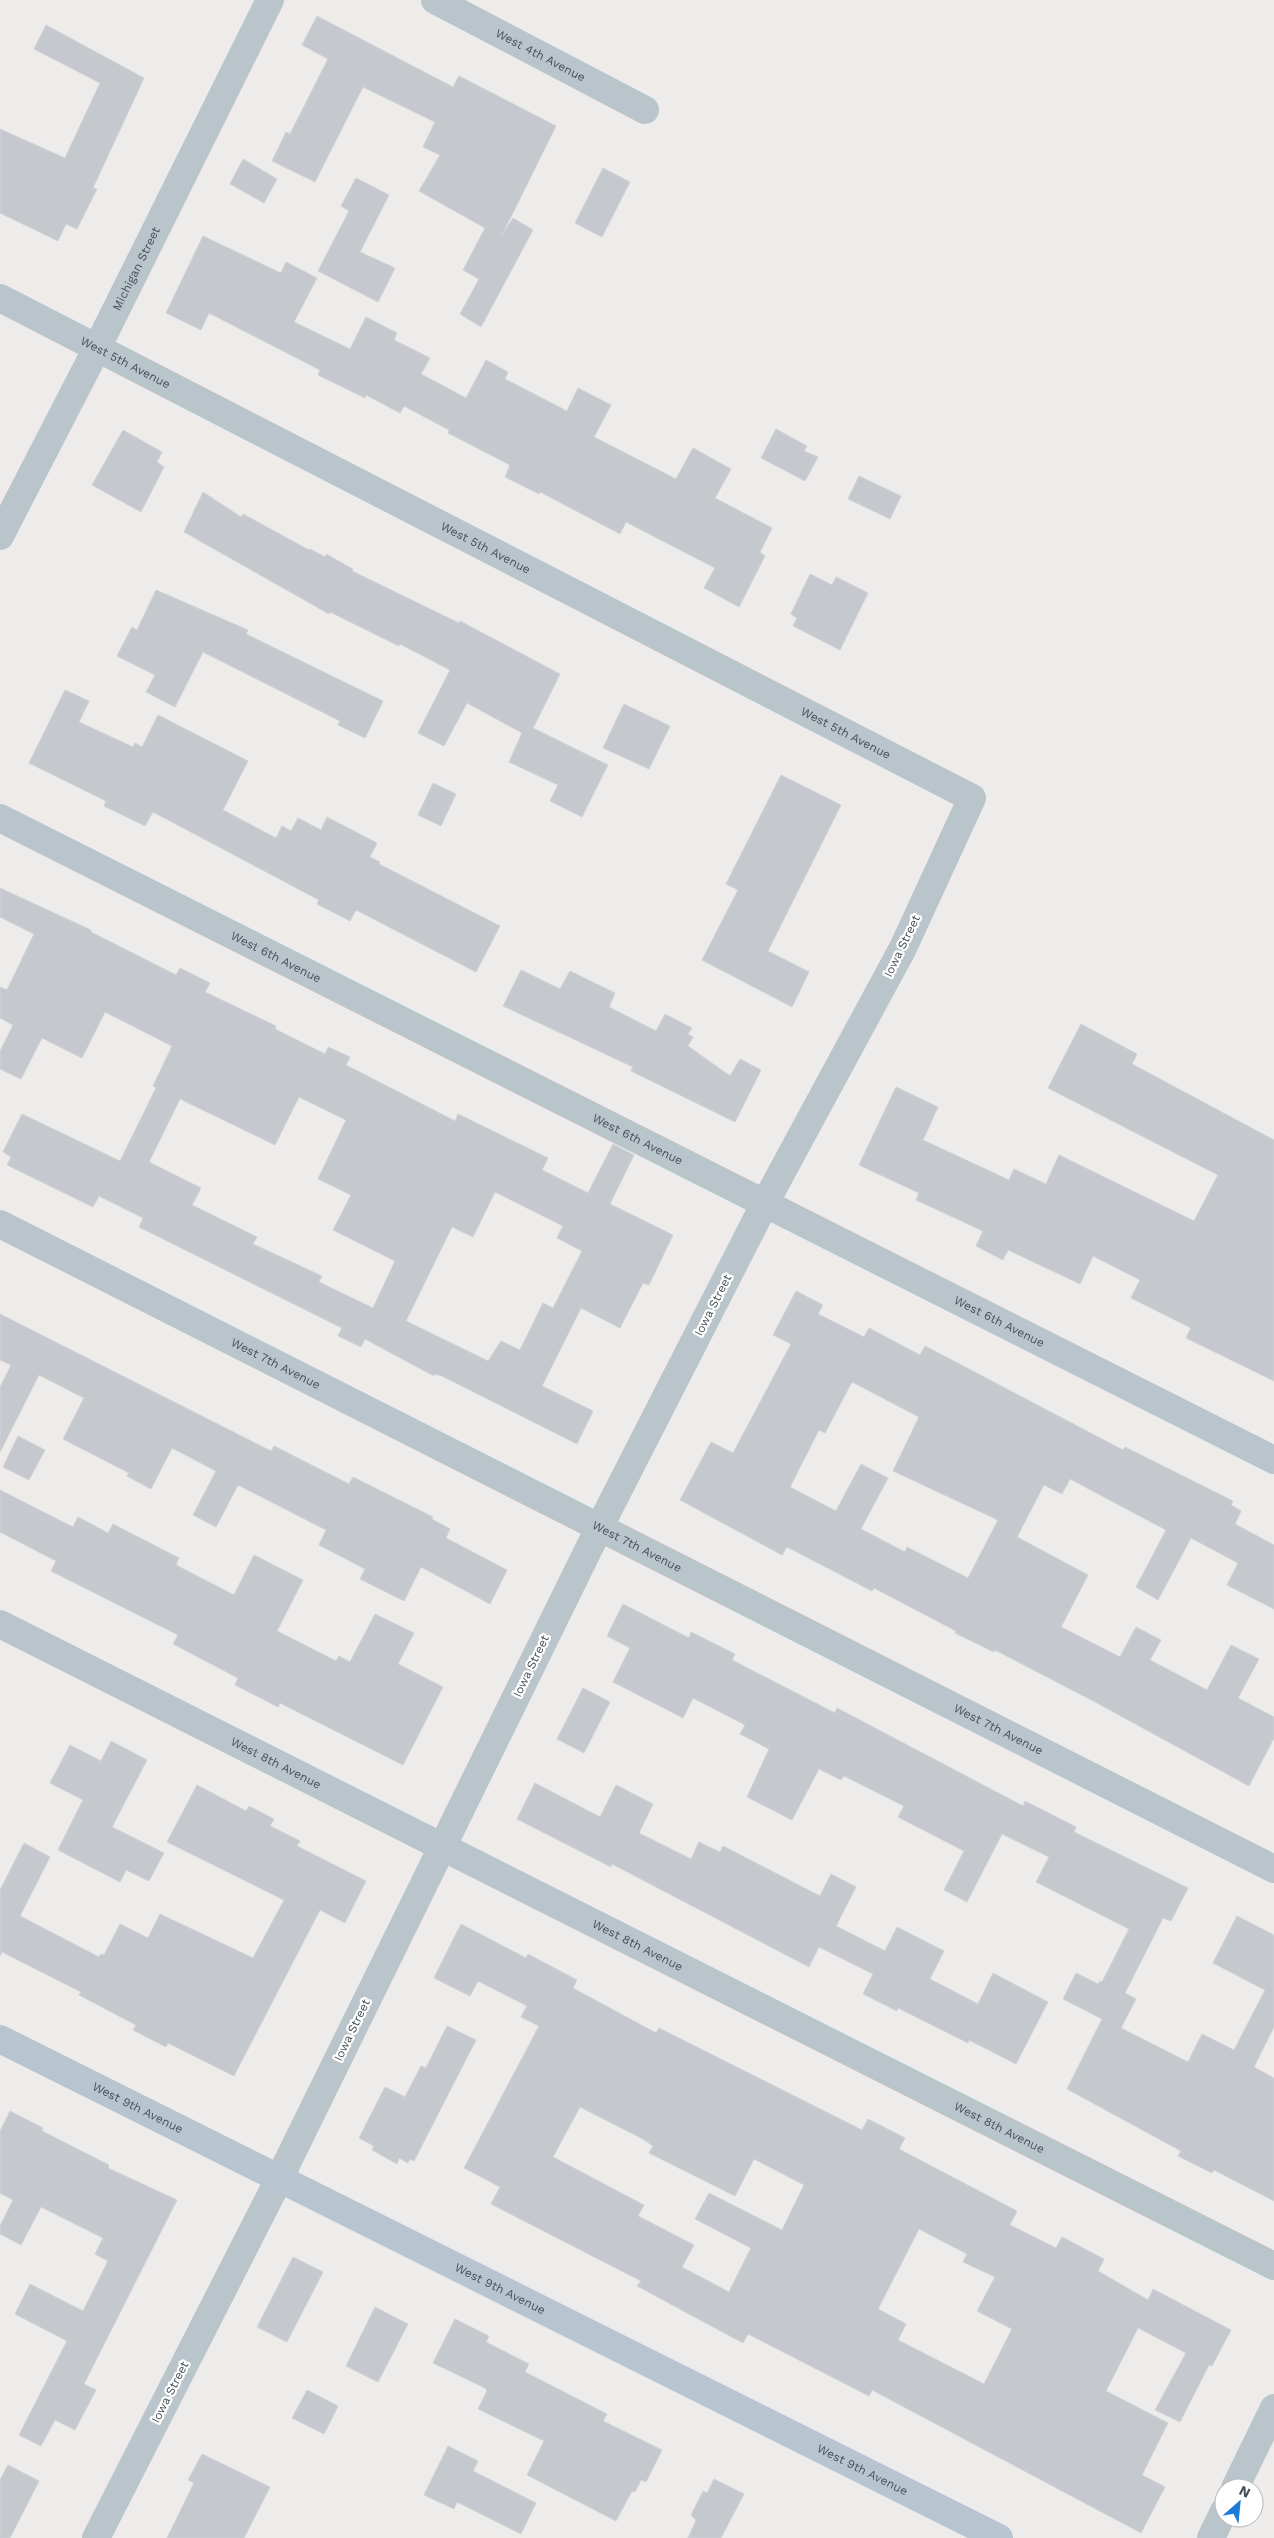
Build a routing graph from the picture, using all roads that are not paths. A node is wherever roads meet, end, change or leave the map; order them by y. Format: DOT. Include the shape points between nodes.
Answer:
graph roads {
  1 [pos="270,0"];
  2 [pos="435,0"];
  3 [pos="645,110"];
  4 [pos="0,298"];
  5 [pos="97,348"];
  6 [pos="0,536"];
  7 [pos="972,798"];
  8 [pos="0,818"];
  9 [pos="765,1203"];
  10 [pos="0,1224"];
  11 [pos="1274,1460"];
  12 [pos="600,1526"];
  13 [pos="0,1624"];
  14 [pos="442,1846"];
  15 [pos="1274,1869"];
  16 [pos="0,2039"];
  17 [pos="279,2179"];
  18 [pos="1274,2266"];
  19 [pos="1274,2408"];
  20 [pos="1240,2478"];
  21 [pos="96,2538"];
  22 [pos="999,2538"];
  1 -- 5 [label="street, Michigan Street"];
  2 -- 3 [label="street, West 4th Avenue"];
  4 -- 5 [label="street, West 5th Avenue"];
  5 -- 6 [label="street, Michigan Street"];
  5 -- 7 [label="street, West 5th Avenue"];
  7 -- 9 [label="street, Iowa Street" via="903,948"];
  8 -- 9 [label="street, West 6th Avenue"];
  9 -- 11 [label="street, West 6th Avenue"];
  9 -- 12 [label="street, Iowa Street"];
  10 -- 12 [label="street, West 7th Avenue"];
  12 -- 14 [label="street, Iowa Street"];
  12 -- 15 [label="street, West 7th Avenue"];
  13 -- 14 [label="street, West 8th Avenue"];
  14 -- 17 [label="street, Iowa Street"];
  14 -- 18 [label="street, West 8th Avenue"];
  16 -- 17 [label="main road, West 9th Avenue"];
  17 -- 21 [label="street, Iowa Street"];
  17 -- 22 [label="main road, West 9th Avenue"];
  19 -- 20 [label="street"];
}
